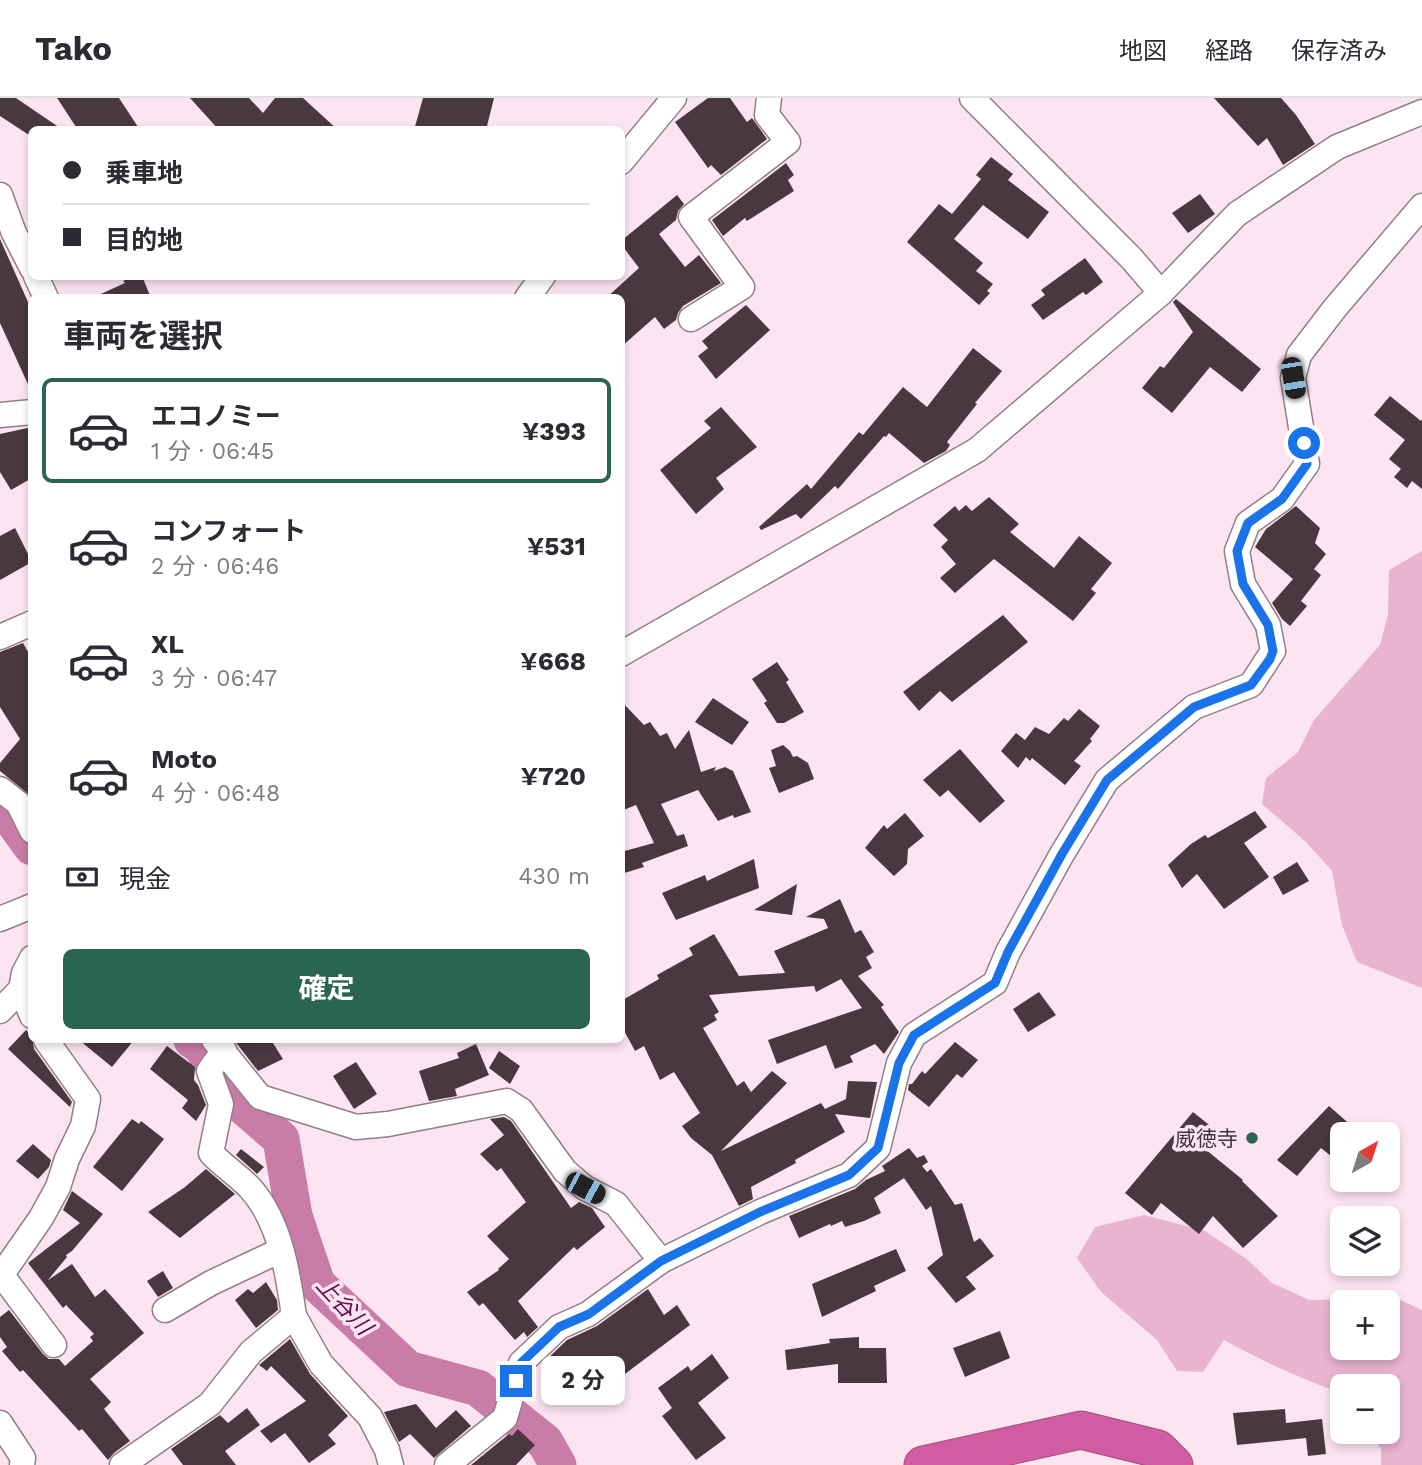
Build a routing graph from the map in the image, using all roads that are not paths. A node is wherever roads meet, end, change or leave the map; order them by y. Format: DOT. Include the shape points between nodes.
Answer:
graph roads {
  1 [pos="674,98"];
  2 [pos="769,98"];
  3 [pos="972,98"];
  4 [pos="1422,112"];
  5 [pos="625,157"];
  6 [pos="0,195"];
  7 [pos="1422,206"];
  8 [pos="28,260"];
  9 [pos="1161,292"];
  10 [pos="691,319"];
  11 [pos="28,412"];
  12 [pos="0,415"];
  13 [pos="28,625"];
  14 [pos="0,637"];
  15 [pos="625,652"];
  16 [pos="0,789"];
  17 [pos="28,823"];
  18 [pos="28,908"];
  19 [pos="0,919"];
  20 [pos="28,966"];
  21 [pos="21,989"];
  22 [pos="28,1006"];
  23 [pos="0,1011"];
  24 [pos="48,1043"];
  25 [pos="219,1045"];
  26 [pos="281,1250"];
  27 [pos="661,1261"];
  28 [pos="1,1275"];
  29 [pos="165,1310"];
  30 [pos="294,1316"];
  31 [pos="54,1345"];
  32 [pos="0,1423"];
  33 [pos="22,1465"];
  34 [pos="122,1465"];
  35 [pos="391,1465"];
  36 [pos="447,1465"];
  37 [pos="923,1465"];
  38 [pos="1174,1465"];
  1 -- 5 [label="street"];
  2 -- 10 [label="street" via="767,115 788,142 691,217 742,287"];
  3 -- 9 [label="street"];
  4 -- 9 [label="street" via="1337,147 1237,214"];
  6 -- 8 [label="street"];
  7 -- 27 [label="street" via="1299,355 1293,378 1307,464 1282,499 1248,523 1237,551 1243,584 1268,625 1273,651 1264,667 1251,685 1194,707 1107,780 1062,854 995,983 914,1035 899,1063 878,1148 849,1175"];
  9 -- 15 [label="street" via="977,450"];
  11 -- 12 [label="street"];
  13 -- 14 [label="street"];
  16 -- 17 [label="street" via="18,803"];
  18 -- 19 [label="street"];
  20 -- 21 [label="street"];
  21 -- 22 [label="street"];
  21 -- 23 [label="street"];
  24 -- 28 [label="street" via="88,1099 83,1126 41,1218"];
  25 -- 26 [label="street" via="209,1070 221,1104 211,1153 251,1188 267,1212"];
  25 -- 27 [label="street" via="260,1097 356,1127 507,1101 521,1110 565,1171 616,1205"];
  26 -- 29 [label="street"];
  26 -- 30 [label="street"];
  27 -- 36 [label="street" via="589,1314 559,1327 521,1363 505,1418"];
  28 -- 31 [label="street"];
  30 -- 34 [label="street" via="251,1352 210,1404"];
  30 -- 35 [label="street" via="321,1364 370,1417"];
  32 -- 33 [label="street" via="23,1458"];
  37 -- 38 [label="highway" via="1081,1430 1158,1450"];
}
